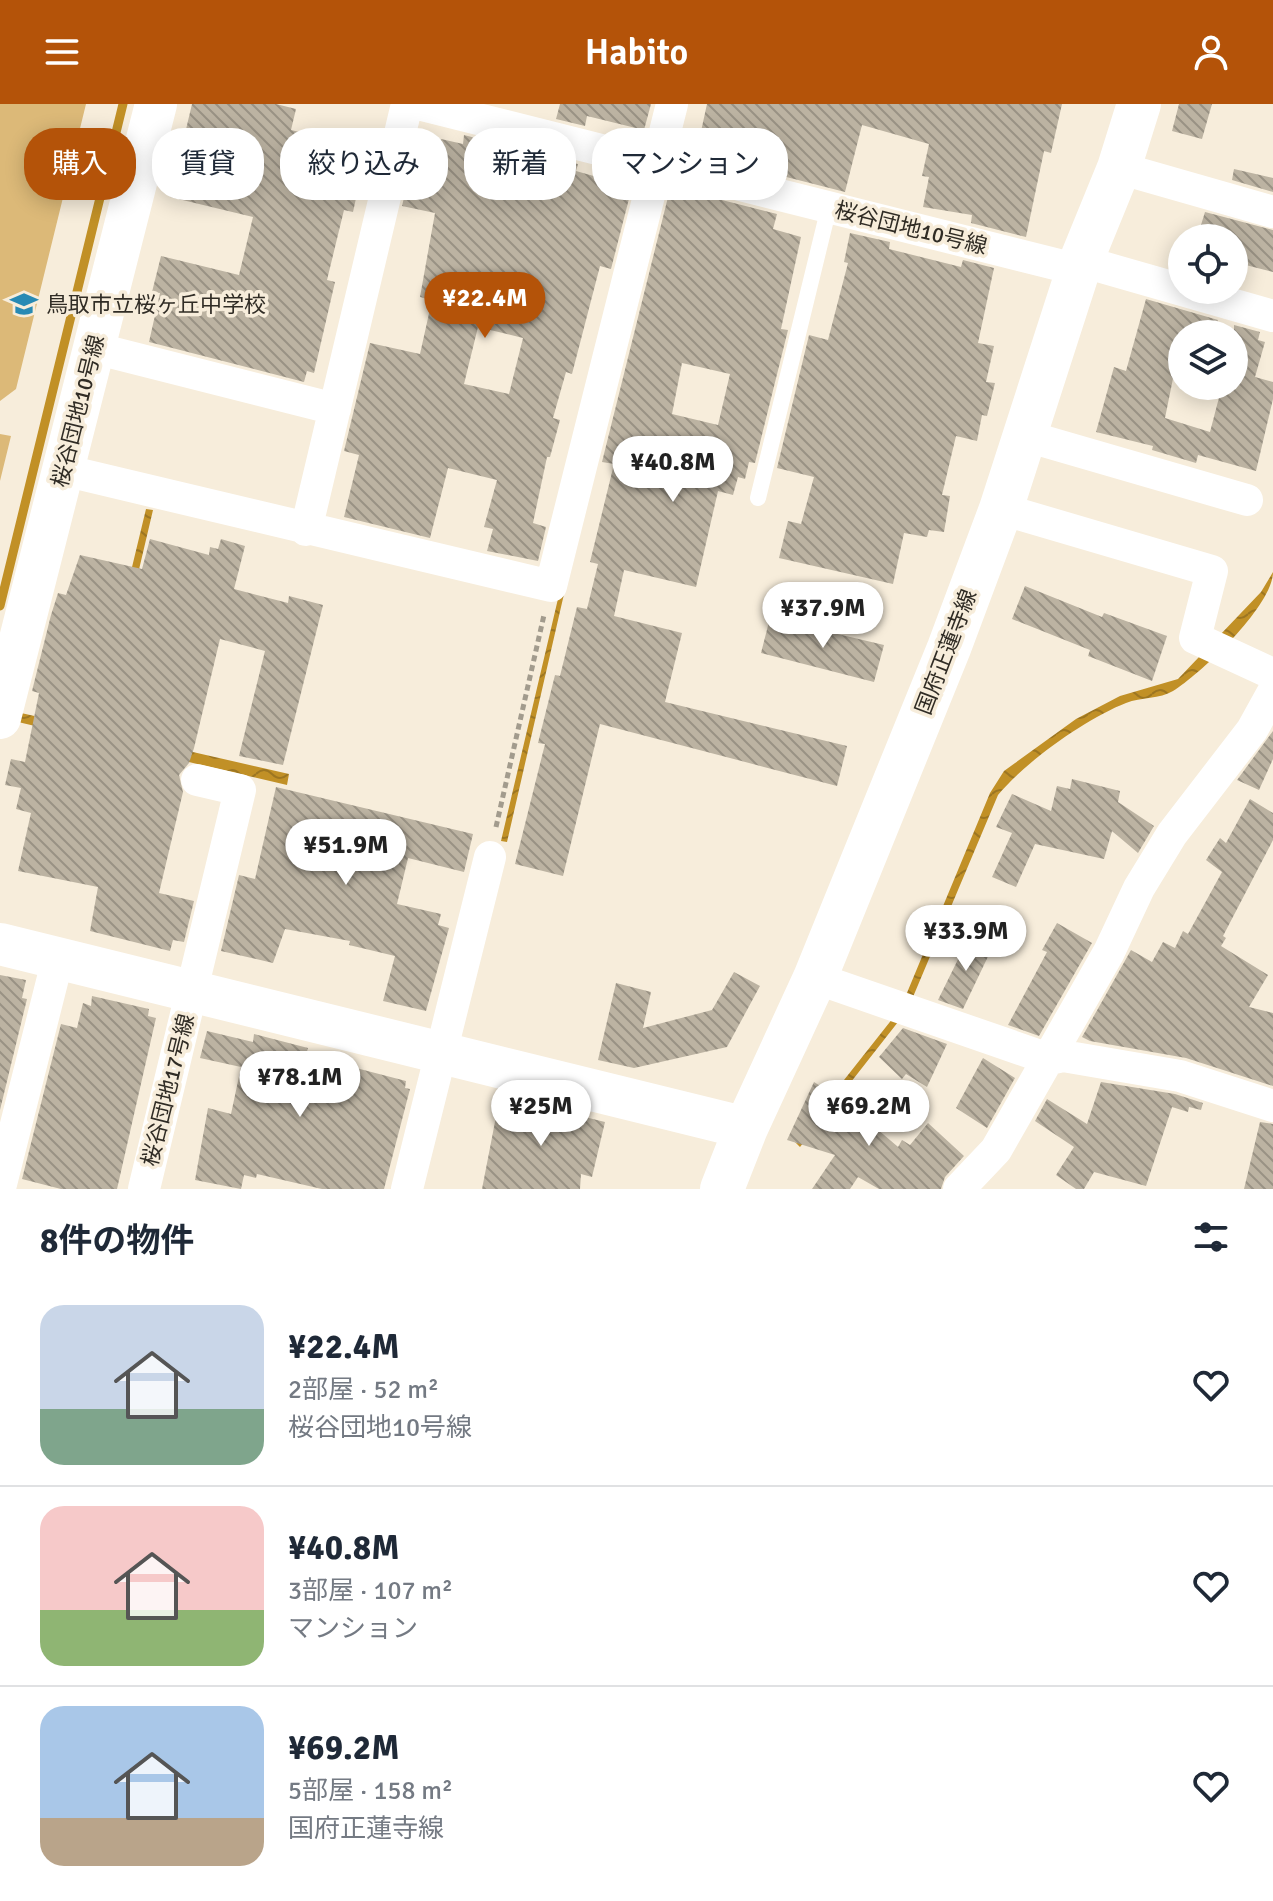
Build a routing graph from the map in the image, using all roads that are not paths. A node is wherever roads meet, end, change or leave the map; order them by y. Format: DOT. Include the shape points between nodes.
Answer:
graph roads {
  1 [pos="156,104"];
  2 [pos="407,104"];
  3 [pos="418,104"];
  4 [pos="672,104"];
  5 [pos="1139,104"];
  6 [pos="665,128"];
  7 [pos="592,147"];
  8 [pos="1119,168"];
  9 [pos="788,197"];
  10 [pos="646,200"];
  11 [pos="829,207"];
  12 [pos="1273,212"];
  13 [pos="1080,265"];
  14 [pos="1273,316"];
  15 [pos="94,348"];
  16 [pos="335,409"];
  17 [pos="1026,436"];
  18 [pos="63,470"];
  19 [pos="758,498"];
  20 [pos="1247,500"];
  21 [pos="1001,509"];
  22 [pos="306,530"];
  23 [pos="1273,674"];
  24 [pos="1273,692"];
  25 [pos="0,718"];
  26 [pos="197,780"];
  27 [pos="490,857"];
  28 [pos="0,944"];
  29 [pos="58,958"];
  30 [pos="815,978"];
  31 [pos="193,991"];
  32 [pos="442,1051"];
  33 [pos="1049,1059"];
  34 [pos="1273,1106"];
  35 [pos="746,1128"];
  36 [pos="0,1188"];
  37 [pos="144,1189"];
  38 [pos="407,1189"];
  39 [pos="722,1189"];
  40 [pos="959,1189"];
  1 -- 15 [label="street, 桜谷団地10号線"];
  2 -- 16 [label="street"];
  3 -- 7 [label="street, 桜谷団地10号線"];
  4 -- 6 [label="street"];
  5 -- 8 [label="main road, 国府正蓮寺線"];
  8 -- 12 [label="street"];
  8 -- 13 [label="main road, 国府正蓮寺線"];
  9 -- 11 [label="street, 桜谷団地10号線"];
  10 -- 22 [label="street" via="551,586"];
  11 -- 13 [label="street, 桜谷団地10号線"];
  11 -- 19 [label="lane"];
  13 -- 14 [label="street, 桜谷団地10号線"];
  13 -- 17 [label="main road, 国府正蓮寺線"];
  15 -- 16 [label="street"];
  15 -- 18 [label="street, 桜谷団地10号線"];
  16 -- 22 [label="street"];
  17 -- 20 [label="street"];
  17 -- 21 [label="main road, 国府正蓮寺線"];
  18 -- 22 [label="street"];
  18 -- 25 [label="street, 桜谷団地10号線"];
  21 -- 23 [label="street" via="1212,571 1195,638"];
  21 -- 30 [label="main road, 国府正蓮寺線"];
  24 -- 33 [label="street" via="1252,730 1172,834 1139,888"];
  26 -- 31 [label="street, 桜谷団地17号線" via="240,790"];
  27 -- 32 [label="street"];
  28 -- 29 [label="street"];
  29 -- 31 [label="street"];
  29 -- 36 [label="street"];
  30 -- 33 [label="street"];
  30 -- 35 [label="main road, 国府正蓮寺線"];
  31 -- 32 [label="street"];
  31 -- 37 [label="street, 桜谷団地17号線"];
  32 -- 35 [label="street"];
  32 -- 38 [label="street"];
  33 -- 34 [label="street" via="1095,1060 1180,1076"];
  33 -- 40 [label="street" via="996,1150"];
  35 -- 39 [label="main road, 国府正蓮寺線"];
}
